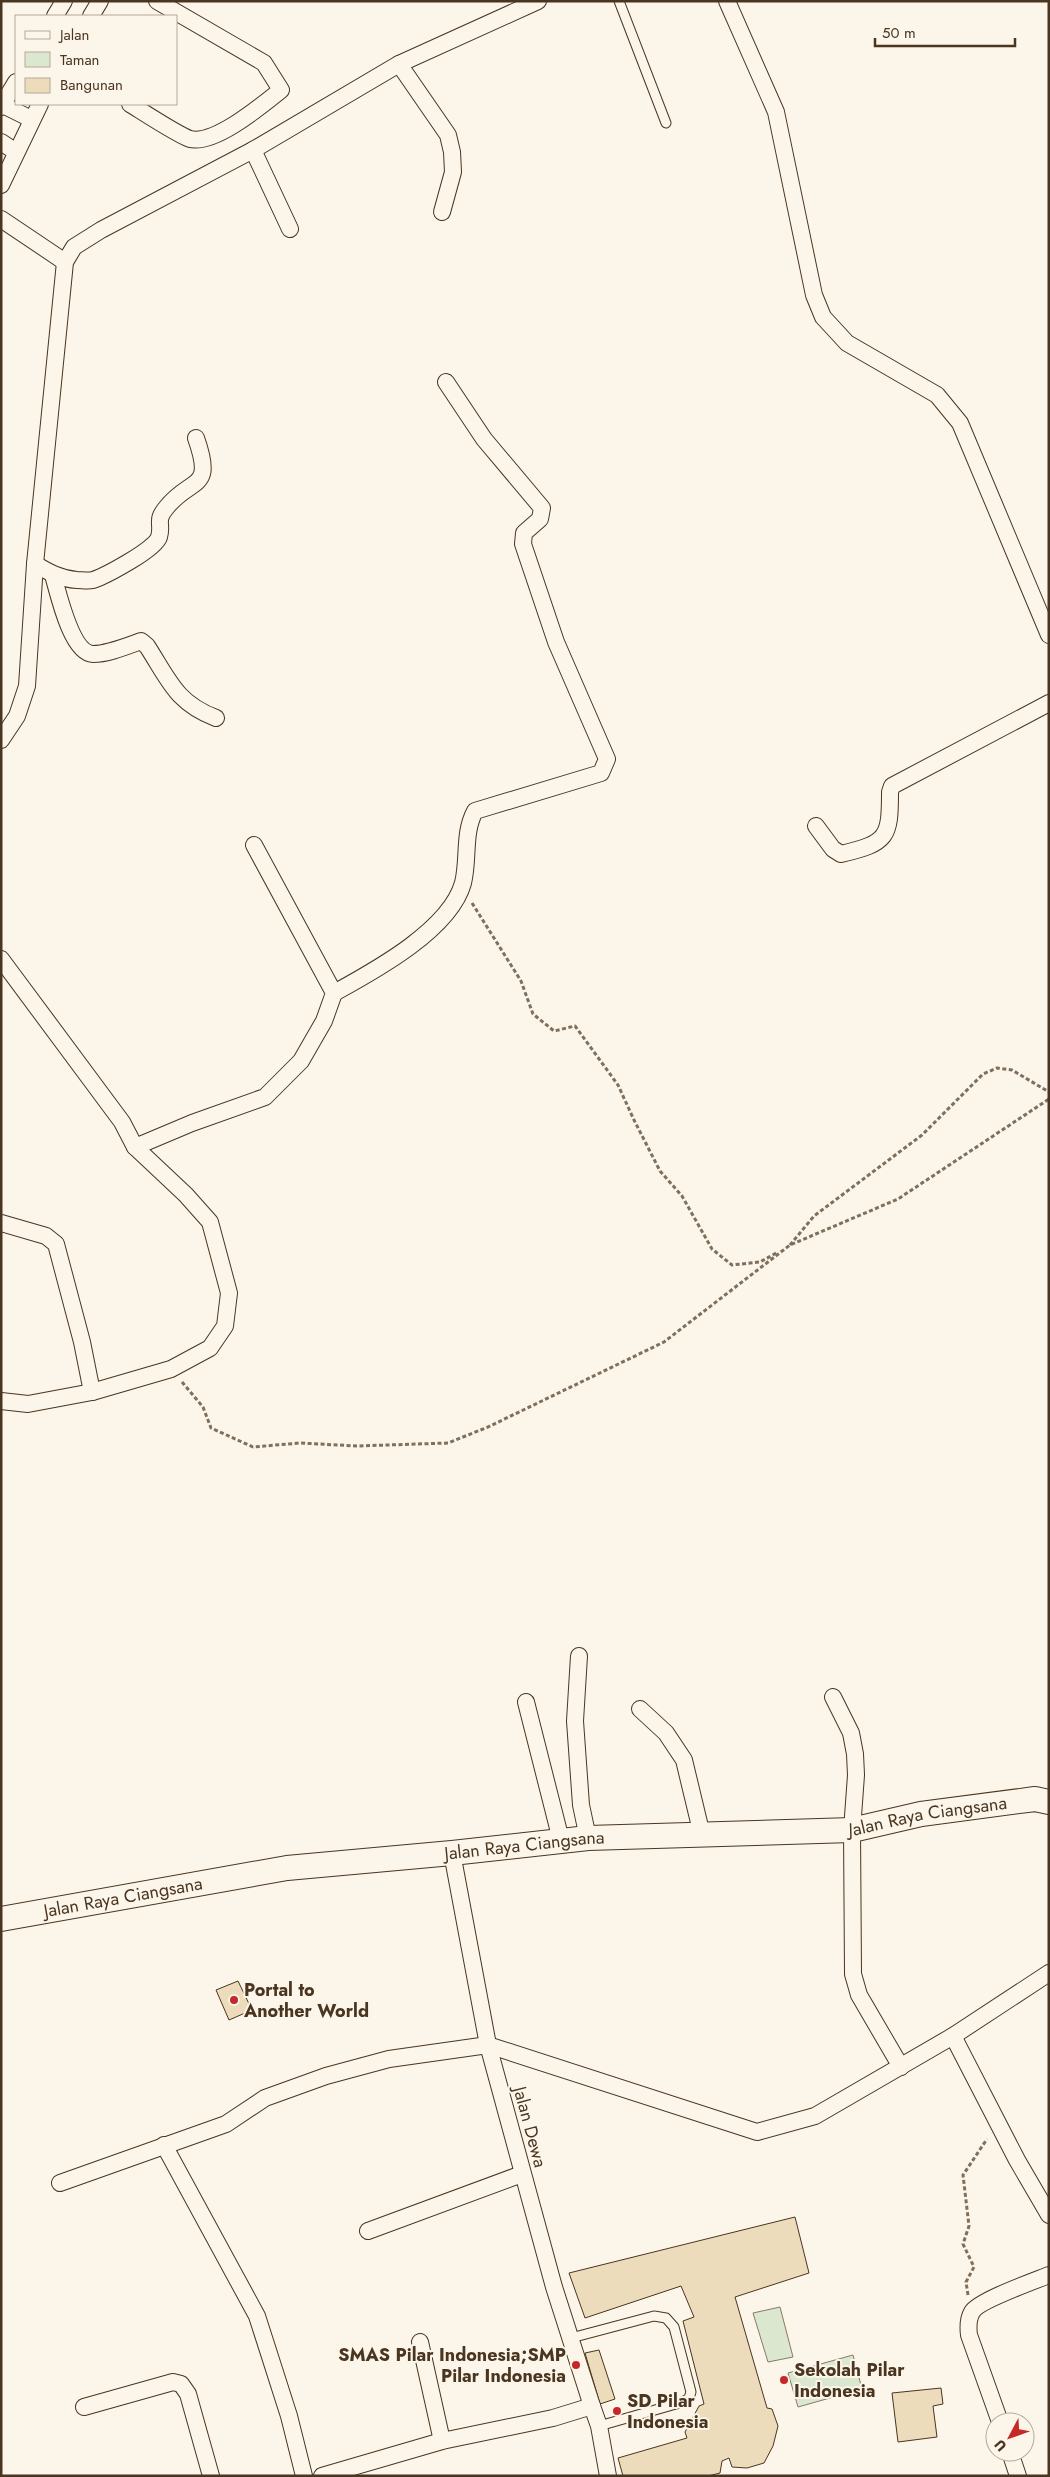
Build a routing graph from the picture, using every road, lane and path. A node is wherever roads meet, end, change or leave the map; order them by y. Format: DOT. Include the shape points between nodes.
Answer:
graph roads {
  1 [pos="64,1"];
  2 [pos="100,1"];
  3 [pos="157,1"];
  4 [pos="538,1"];
  5 [pos="619,1"];
  6 [pos="727,1"];
  7 [pos="56,15"];
  8 [pos="92,15"];
  9 [pos="399,64"];
  10 [pos="15,84"];
  11 [pos="2,105"];
  12 [pos="39,105"];
  13 [pos="132,105"];
  14 [pos="31,119"];
  15 [pos="666,123"];
  16 [pos="1,142"];
  17 [pos="253,150"];
  18 [pos="16,152"];
  19 [pos="1,185"];
  20 [pos="442,212"];
  21 [pos="1,219"];
  22 [pos="290,229"];
  23 [pos="64,262"];
  24 [pos="446,382"];
  25 [pos="196,438"];
  26 [pos="35,564"];
  27 [pos="53,575"];
  28 [pos="1049,635"];
  29 [pos="1049,702"];
  30 [pos="216,718"];
  31 [pos="1,740"];
  32 [pos="816,826"];
  33 [pos="254,844"];
  34 [pos="461,886"];
  35 [pos="1,959"];
  36 [pos="334,993"];
  37 [pos="1049,1092"];
  38 [pos="1049,1099"];
  39 [pos="135,1147"];
  40 [pos="1,1223"];
  41 [pos="790,1245"];
  42 [pos="171,1369"];
  43 [pos="92,1392"];
  44 [pos="1,1401"];
  45 [pos="578,1656"];
  46 [pos="834,1696"];
  47 [pos="526,1702"];
  48 [pos="640,1709"];
  49 [pos="1049,1802"];
  50 [pos="852,1830"];
  51 [pos="702,1835"];
  52 [pos="588,1838"];
  53 [pos="561,1840"];
  54 [pos="452,1853"];
  55 [pos="1,1919"];
  56 [pos="1049,1973"];
  57 [pos="953,2036"];
  58 [pos="488,2045"];
  59 [pos="901,2067"];
  60 [pos="998,2123"];
  61 [pos="164,2145"];
  62 [pos="522,2174"];
  63 [pos="60,2182"];
  64 [pos="1049,2216"];
  65 [pos="368,2231"];
  66 [pos="1049,2275"];
  67 [pos="972,2312"];
  68 [pos="571,2338"];
  69 [pos="420,2342"];
  70 [pos="592,2406"];
  71 [pos="84,2408"];
  72 [pos="996,2412"];
  73 [pos="599,2426"];
  74 [pos="442,2441"];
  75 [pos="1013,2462"];
  76 [pos="211,2476"];
  77 [pos="304,2476"];
  78 [pos="322,2476"];
  79 [pos="608,2476"];
  80 [pos="1018,2476"];
  1 -- 7 [label="street"];
  2 -- 8 [label="street"];
  3 -- 13 [label="street" via="264,63 281,90 250,115 205,139 190,139"];
  4 -- 9 [label="street"];
  5 -- 15 [label="lane"];
  6 -- 28 [label="street" via="776,112 814,295 824,317 847,343 937,396 960,423"];
  9 -- 17 [label="street"];
  9 -- 20 [label="street" via="448,135 453,172"];
  10 -- 11 [label="street"];
  11 -- 14 [label="street"];
  12 -- 14 [label="street"];
  14 -- 18 [label="street"];
  16 -- 18 [label="street"];
  17 -- 22 [label="street"];
  17 -- 23 [label="street" via="101,230 74,247"];
  18 -- 19 [label="street"];
  21 -- 23 [label="street"];
  23 -- 26 [label="street"];
  24 -- 34 [label="street" via="484,439 542,508 540,519 524,534 523,544 556,642 607,759 601,773 475,811 470,821"];
  25 -- 27 [label="street" via="203,470 198,483 167,506 159,518 159,537 151,548 93,580"];
  26 -- 27 [label="street"];
  26 -- 31 [label="street" via="27,686 17,716"];
  27 -- 30 [label="street" via="71,633 82,650 92,654 141,641 178,695 192,708"];
  29 -- 32 [label="street" via="892,786 888,829 878,841 841,854 833,850"];
  33 -- 36 [label="street"];
  34 -- 36 [label="street" via="451,906 422,937 384,965"];
  34 -- 41 [label="path" via="521,981 533,1014 554,1031 575,1026 618,1084 660,1171 682,1196 712,1249 732,1265 760,1262"];
  35 -- 39 [label="street" via="122,1122"];
  36 -- 39 [label="street" via="324,1022 301,1061 265,1097"];
  37 -- 41 [label="path" via="1012,1070 997,1068 983,1074 922,1135 814,1216"];
  38 -- 41 [label="path" via="898,1199"];
  39 -- 42 [label="street" via="210,1222 229,1293 225,1326 210,1348"];
  40 -- 43 [label="street" via="46,1236 56,1244"];
  41 -- 42 [label="path" via="664,1342 448,1443 358,1446 300,1443 253,1447 211,1428 203,1407"];
  42 -- 43 [label="street"];
  43 -- 44 [label="street" via="28,1404"];
  45 -- 52 [label="street" via="575,1721"];
  46 -- 50 [label="street" via="851,1733 855,1754"];
  47 -- 53 [label="street"];
  48 -- 51 [label="street" via="666,1733 684,1760"];
  49 -- 50 [label="main road, Jalan Raya Ciangsana" via="1035,1799 921,1814"];
  50 -- 51 [label="main road, Jalan Raya Ciangsana"];
  50 -- 59 [label="street" via="853,1974 859,1995"];
  51 -- 52 [label="main road, Jalan Raya Ciangsana"];
  52 -- 53 [label="main road, Jalan Raya Ciangsana"];
  53 -- 54 [label="main road, Jalan Raya Ciangsana"];
  54 -- 55 [label="main road, Jalan Raya Ciangsana" via="287,1868"];
  54 -- 58 [label="street, Jalan Dewa"];
  56 -- 57 [label="street"];
  57 -- 59 [label="street"];
  57 -- 60 [label="street"];
  58 -- 59 [label="street" via="757,2132 815,2116"];
  58 -- 61 [label="street" via="389,2059 326,2076 265,2098 226,2124"];
  58 -- 62 [label="street, Jalan Dewa"];
  60 -- 64 [label="street"];
  60 -- 67 [label="path" via="963,2175 968,2226 963,2244 974,2268 966,2282"];
  61 -- 63 [label="street"];
  61 -- 77 [label="street" via="257,2316 290,2416"];
  62 -- 65 [label="street"];
  62 -- 68 [label="street, Jalan Dewa"];
  66 -- 67 [label="street" via="983,2303"];
  67 -- 72 [label="street" via="969,2335"];
  68 -- 70 [label="street, Jalan Dewa"];
  68 -- 73 [label="lane" via="654,2316 666,2318 674,2327 691,2392 689,2398"];
  69 -- 74 [label="street"];
  70 -- 73 [label="street, Jalan Dewa"];
  70 -- 74 [label="street" via="553,2418"];
  71 -- 76 [label="street" via="172,2382 180,2384 188,2394"];
  73 -- 79 [label="street, Jalan Dewa"];
  74 -- 78 [label="street"];
  75 -- 80 [label="street"];
}
